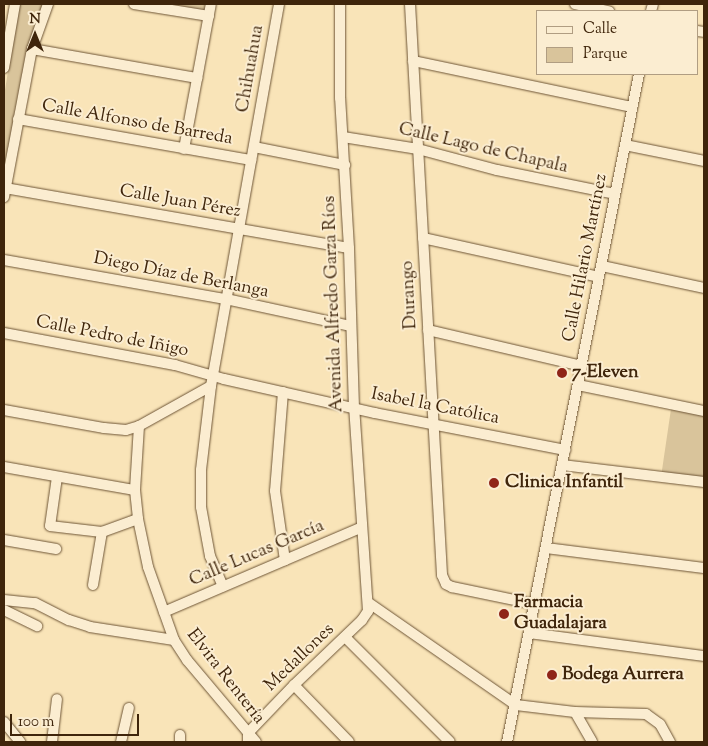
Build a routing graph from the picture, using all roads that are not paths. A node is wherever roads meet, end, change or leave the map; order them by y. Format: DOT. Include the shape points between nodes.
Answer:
graph roads {
  1 [pos="15,4"];
  2 [pos="48,4"];
  3 [pos="134,4"];
  4 [pos="211,4"];
  5 [pos="279,4"];
  6 [pos="340,4"];
  7 [pos="410,4"];
  8 [pos="575,4"];
  9 [pos="604,10"];
  10 [pos="8,14"];
  11 [pos="209,16"];
  12 [pos="32,49"];
  13 [pos="414,61"];
  14 [pos="4,66"];
  15 [pos="639,75"];
  16 [pos="197,78"];
  17 [pos="632,108"];
  18 [pos="18,118"];
  19 [pos="343,137"];
  20 [pos="624,145"];
  21 [pos="254,147"];
  22 [pos="184,148"];
  23 [pos="418,148"];
  24 [pos="251,160"];
  25 [pos="704,161"];
  26 [pos="345,165"];
  27 [pos="5,193"];
  28 [pos="615,194"];
  29 [pos="239,228"];
  30 [pos="423,238"];
  31 [pos="349,248"];
  32 [pos="4,260"];
  33 [pos="602,266"];
  34 [pos="599,277"];
  35 [pos="704,288"];
  36 [pos="226,299"];
  37 [pos="351,326"];
  38 [pos="428,330"];
  39 [pos="4,334"];
  40 [pos="582,366"];
  41 [pos="212,381"];
  42 [pos="578,385"];
  43 [pos="283,392"];
  44 [pos="354,408"];
  45 [pos="4,410"];
  46 [pos="704,411"];
  47 [pos="432,422"];
  48 [pos="139,426"];
  49 [pos="565,450"];
  50 [pos="562,465"];
  51 [pos="4,466"];
  52 [pos="58,477"];
  53 [pos="704,482"];
  54 [pos="135,490"];
  55 [pos="138,519"];
  56 [pos="362,527"];
  57 [pos="102,532"];
  58 [pos="4,540"];
  59 [pos="51,548"];
  60 [pos="546,548"];
  61 [pos="285,560"];
  62 [pos="704,568"];
  63 [pos="93,585"];
  64 [pos="223,586"];
  65 [pos="4,600"];
  66 [pos="369,603"];
  67 [pos="534,604"];
  68 [pos="4,610"];
  69 [pos="164,612"];
  70 [pos="37,626"];
  71 [pos="529,633"];
  72 [pos="345,637"];
  73 [pos="174,640"];
  74 [pos="704,656"];
  75 [pos="294,685"];
  76 [pos="56,698"];
  77 [pos="516,705"];
  78 [pos="129,708"];
  79 [pos="575,712"];
  80 [pos="4,722"];
  81 [pos="248,738"];
  82 [pos="20,742"];
  83 [pos="52,742"];
  84 [pos="121,742"];
  85 [pos="256,742"];
  86 [pos="349,742"];
  87 [pos="450,742"];
  88 [pos="507,742"];
  89 [pos="592,742"];
  90 [pos="670,742"];
  1 -- 10 [label="street"];
  2 -- 12 [label="street"];
  3 -- 11 [label="street"];
  4 -- 11 [label="street"];
  5 -- 21 [label="street, Chihuahua"];
  6 -- 19 [label="street, Avenida Alfredo Garza Ríos" via="338,71"];
  7 -- 13 [label="street, Durango"];
  8 -- 9 [label="street"];
  10 -- 14 [label="street"];
  11 -- 16 [label="street"];
  12 -- 16 [label="street"];
  12 -- 18 [label="street"];
  13 -- 17 [label="street"];
  13 -- 23 [label="street, Durango"];
  15 -- 17 [label="street, Calle Hilario Martínez"];
  16 -- 22 [label="street"];
  17 -- 20 [label="street, Calle Hilario Martínez"];
  18 -- 22 [label="street, Calle Alfonso de Barreda"];
  18 -- 27 [label="street"];
  19 -- 23 [label="street, Calle Lago de Chapala"];
  19 -- 26 [label="street, Avenida Alfredo Garza Ríos"];
  20 -- 25 [label="street"];
  20 -- 28 [label="street, Calle Hilario Martínez"];
  21 -- 24 [label="street, Chihuahua"];
  21 -- 26 [label="street, Calle Alfonso de Barreda"];
  22 -- 24 [label="street, Calle Alfonso de Barreda"];
  23 -- 28 [label="street, Calle Lago de Chapala" via="497,170"];
  23 -- 30 [label="street, Durango"];
  24 -- 29 [label="street, Chihuahua"];
  26 -- 31 [label="street, Avenida Alfredo Garza Ríos"];
  27 -- 29 [label="street, Calle Juan Pérez"];
  28 -- 33 [label="street, Calle Hilario Martínez"];
  29 -- 31 [label="street, Calle Juan Pérez"];
  29 -- 36 [label="street, Chihuahua"];
  30 -- 34 [label="street"];
  30 -- 38 [label="street, Durango"];
  31 -- 37 [label="street, Avenida Alfredo Garza Ríos"];
  32 -- 36 [label="street, Diego Díaz de Berlanga"];
  33 -- 34 [label="street, Calle Hilario Martínez"];
  33 -- 35 [label="street"];
  34 -- 40 [label="street, Calle Hilario Martínez"];
  36 -- 37 [label="street, Diego Díaz de Berlanga"];
  36 -- 41 [label="street, Chihuahua"];
  37 -- 44 [label="street, Avenida Alfredo Garza Ríos"];
  38 -- 40 [label="street"];
  38 -- 47 [label="street, Durango"];
  39 -- 41 [label="street, Calle Pedro de Iñigo" via="175,365"];
  40 -- 42 [label="street, Calle Hilario Martínez"];
  41 -- 43 [label="street, Isabel la Católica"];
  41 -- 48 [label="street"];
  41 -- 64 [label="street, Chihuahua" via="201,470 201,508 210,556"];
  42 -- 46 [label="street"];
  42 -- 49 [label="street, Calle Hilario Martínez"];
  43 -- 44 [label="street, Isabel la Católica"];
  43 -- 61 [label="street" via="274,484"];
  44 -- 47 [label="street, Isabel la Católica"];
  44 -- 56 [label="street, Avenida Alfredo Garza Ríos"];
  45 -- 48 [label="street" via="104,428 126,430"];
  47 -- 49 [label="street, Isabel la Católica"];
  47 -- 67 [label="street, Durango" via="441,569 446,584"];
  48 -- 54 [label="street, Elvira Rentería"];
  49 -- 50 [label="street, Calle Hilario Martínez"];
  50 -- 53 [label="street"];
  50 -- 60 [label="street, Calle Hilario Martínez"];
  51 -- 52 [label="street"];
  52 -- 54 [label="street"];
  52 -- 57 [label="street" via="50,526"];
  54 -- 55 [label="street, Elvira Rentería"];
  55 -- 57 [label="street"];
  55 -- 69 [label="street, Elvira Rentería" via="148,566"];
  56 -- 61 [label="street, Calle Lucas García"];
  56 -- 66 [label="street, Avenida Alfredo Garza Ríos"];
  57 -- 63 [label="street"];
  58 -- 59 [label="street"];
  60 -- 62 [label="street"];
  60 -- 67 [label="street, Calle Hilario Martínez"];
  61 -- 64 [label="street, Calle Lucas García"];
  64 -- 69 [label="street, Calle Lucas García"];
  65 -- 73 [label="street" via="35,603 90,627"];
  66 -- 72 [label="street, Medallones" via="366,616"];
  66 -- 77 [label="street"];
  67 -- 71 [label="street, Calle Hilario Martínez"];
  68 -- 70 [label="street"];
  69 -- 73 [label="street, Elvira Rentería"];
  71 -- 74 [label="street"];
  71 -- 77 [label="street, Calle Hilario Martínez"];
  72 -- 75 [label="street, Medallones"];
  72 -- 87 [label="street"];
  73 -- 81 [label="street, Elvira Rentería"];
  75 -- 81 [label="street, Medallones"];
  75 -- 86 [label="street"];
  76 -- 83 [label="street"];
  77 -- 79 [label="street"];
  77 -- 88 [label="street, Calle Hilario Martínez"];
  78 -- 84 [label="street"];
  79 -- 89 [label="street"];
  79 -- 90 [label="street" via="646,714 660,724"];
  80 -- 82 [label="street"];
  81 -- 85 [label="street, Elvira Rentería"];
}
